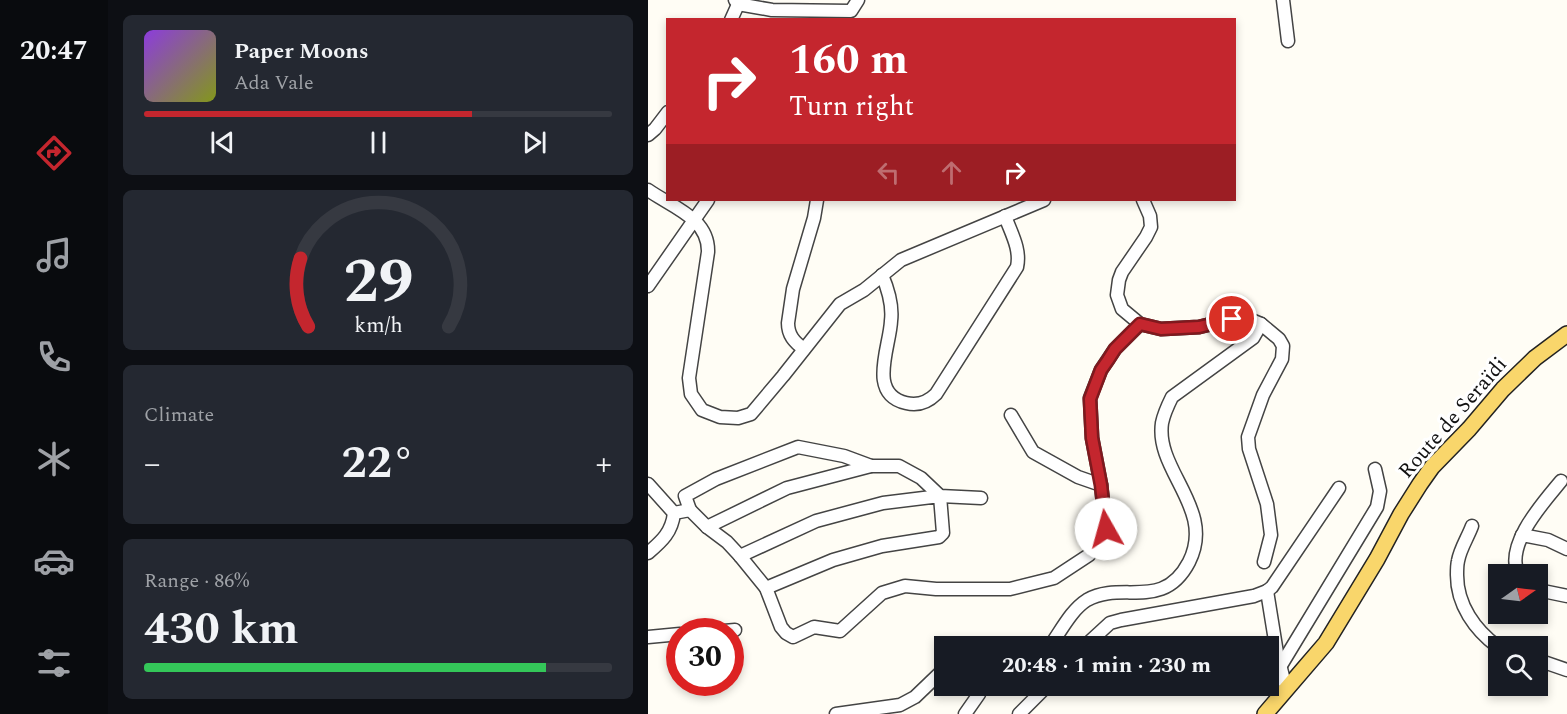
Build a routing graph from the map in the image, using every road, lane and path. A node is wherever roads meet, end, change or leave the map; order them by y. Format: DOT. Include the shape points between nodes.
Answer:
graph roads {
  1 [pos="858,0"];
  2 [pos="1282,0"];
  3 [pos="738,1"];
  4 [pos="805,5"];
  5 [pos="732,18"];
  6 [pos="1288,41"];
  7 [pos="666,115"];
  8 [pos="648,135"];
  9 [pos="648,190"];
  10 [pos="707,201"];
  11 [pos="817,201"];
  12 [pos="1042,201"];
  13 [pos="1143,201"];
  14 [pos="1005,216"];
  15 [pos="694,219"];
  16 [pos="882,275"];
  17 [pos="648,286"];
  18 [pos="1140,324"];
  19 [pos="1261,324"];
  20 [pos="1567,334"];
  21 [pos="804,350"];
  22 [pos="1011,415"];
  23 [pos="871,466"];
  24 [pos="1375,469"];
  25 [pos="1561,481"];
  26 [pos="648,483"];
  27 [pos="1101,485"];
  28 [pos="1339,488"];
  29 [pos="940,496"];
  30 [pos="981,498"];
  31 [pos="690,510"];
  32 [pos="674,513"];
  33 [pos="1472,526"];
  34 [pos="707,527"];
  35 [pos="1522,535"];
  36 [pos="1567,549"];
  37 [pos="648,553"];
  38 [pos="741,556"];
  39 [pos="1264,562"];
  40 [pos="1516,564"];
  41 [pos="766,588"];
  42 [pos="1267,591"];
  43 [pos="1548,592"];
  44 [pos="1567,596"];
  45 [pos="666,635"];
  46 [pos="1332,635"];
  47 [pos="1057,636"];
  48 [pos="1096,636"];
  49 [pos="648,637"];
  50 [pos="1488,639"];
  51 [pos="1548,663"];
  52 [pos="1280,667"];
  53 [pos="1567,670"];
  54 [pos="934,679"];
  55 [pos="1285,684"];
  56 [pos="978,696"];
  57 [pos="1037,696"];
  58 [pos="836,714"];
  59 [pos="965,714"];
  60 [pos="1018,714"];
  61 [pos="1258,714"];
  62 [pos="1265,714"];
  1 -- 4 [label="street" via="851,11"];
  2 -- 6 [label="street"];
  3 -- 4 [label="street" via="772,10"];
  3 -- 5 [label="street"];
  7 -- 8 [label="street"];
  9 -- 15 [label="street"];
  10 -- 15 [label="street"];
  11 -- 21 [label="street" via="788,323 792,339"];
  12 -- 14 [label="street"];
  13 -- 18 [label="street" via="1151,222 1149,232 1122,272 1117,287 1122,309"];
  14 -- 16 [label="street" via="901,260"];
  14 -- 16 [label="street" via="1017,247 1017,267 936,394 925,402 903,403 891,395 884,382 891,305"];
  15 -- 17 [label="street"];
  15 -- 21 [label="street" via="704,230 708,244 689,378 691,394 702,410 720,417 751,414"];
  16 -- 21 [label="street" via="840,304"];
  18 -- 19 [label="street" via="1161,329 1249,319"];
  18 -- 27 [label="street" via="1101,370 1090,399"];
  19 -- 39 [label="street" via="1279,339 1284,350 1248,437 1268,504 1271,535"];
  19 -- 47 [label="street" via="1253,338 1172,397 1166,410 1162,423 1165,451 1196,522 1194,549 1182,572 1154,591 1090,599 1075,611"];
  20 -- 46 [label="main road, Route de Seraïdi" via="1503,389 1432,467"];
  22 -- 27 [label="street" via="1033,452"];
  23 -- 29 [label="street" via="899,466 921,478"];
  23 -- 31 [label="street" via="798,447 716,478 686,496"];
  23 -- 34 [label="street" via="787,488"];
  24 -- 52 [label="street" via="1380,491 1377,507"];
  25 -- 35 [label="street"];
  26 -- 32 [label="street"];
  27 -- 41 [label="street" via="1106,529 1089,555 1054,578 1010,589 905,586 882,593 840,631 814,627 794,637 781,627"];
  28 -- 42 [label="street"];
  29 -- 30 [label="street"];
  29 -- 38 [label="street" via="883,503 816,520"];
  29 -- 41 [label="street" via="943,533 939,537 882,546 833,560"];
  31 -- 32 [label="street"];
  31 -- 34 [label="street"];
  32 -- 37 [label="street" via="673,524"];
  33 -- 50 [label="street" via="1457,561 1457,582 1470,619"];
  34 -- 38 [label="street"];
  35 -- 36 [label="street"];
  35 -- 40 [label="street"];
  38 -- 41 [label="street"];
  42 -- 48 [label="street" via="1121,620 1110,623"];
  42 -- 52 [label="street"];
  43 -- 44 [label="street"];
  45 -- 49 [label="street"];
  46 -- 55 [label="main road, Route de Seraïdi"];
  46 -- 62 [label="main road, Route de Seraïdi"];
  51 -- 53 [label="street"];
  52 -- 55 [label="street"];
  54 -- 58 [label="street" via="900,705"];
  55 -- 61 [label="main road, Route de Seraïdi"];
  56 -- 59 [label="street"];
  57 -- 60 [label="street"];
}
